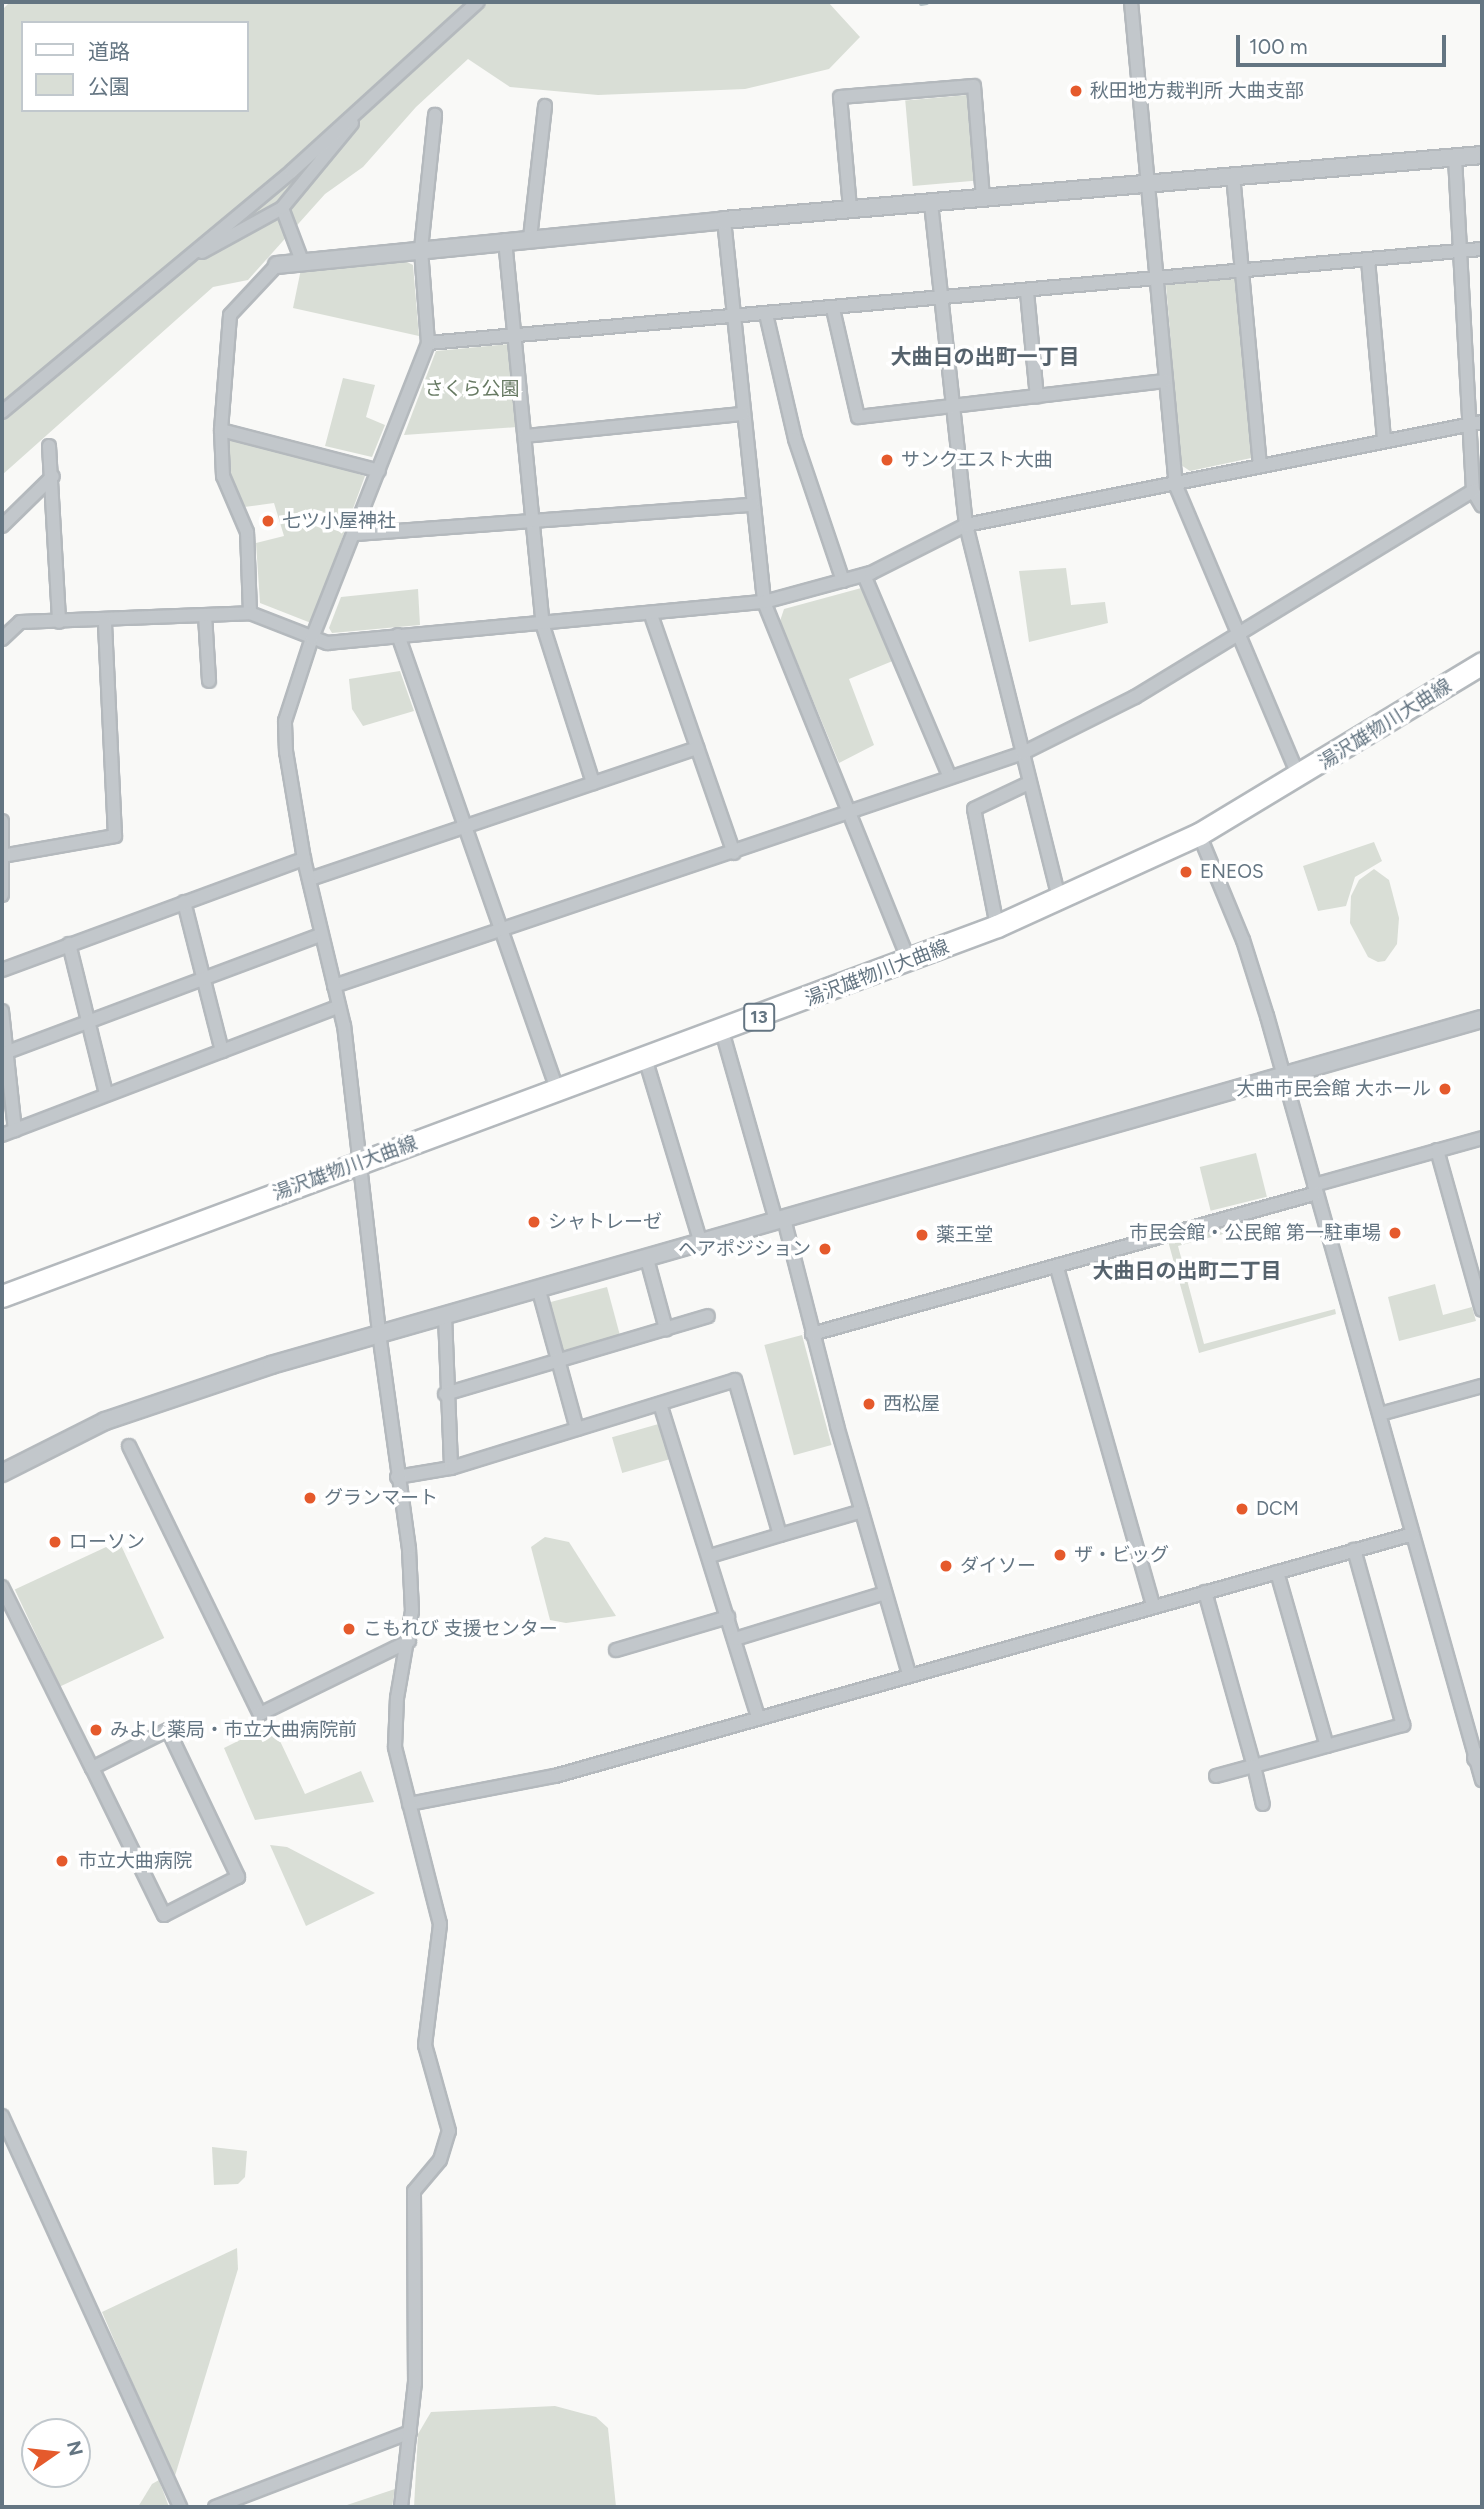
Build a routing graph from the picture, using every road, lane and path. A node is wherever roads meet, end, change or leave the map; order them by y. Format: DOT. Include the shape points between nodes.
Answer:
graph roads {
  1 [pos="478,2"];
  2 [pos="1131,2"];
  3 [pos="363,105"];
  4 [pos="545,106"];
  5 [pos="435,114"];
  6 [pos="1482,155"];
  7 [pos="1454,158"];
  8 [pos="1233,175"];
  9 [pos="1151,183"];
  10 [pos="982,198"];
  11 [pos="931,203"];
  12 [pos="282,208"];
  13 [pos="850,208"];
  14 [pos="724,219"];
  15 [pos="530,238"];
  16 [pos="505,240"];
  17 [pos="421,249"];
  18 [pos="1482,249"];
  19 [pos="1461,252"];
  20 [pos="195,254"];
  21 [pos="1368,260"];
  22 [pos="302,261"];
  23 [pos="277,265"];
  24 [pos="1243,271"];
  25 [pos="1158,280"];
  26 [pos="1027,292"];
  27 [pos="942,299"];
  28 [pos="833,309"];
  29 [pos="766,314"];
  30 [pos="732,317"];
  31 [pos="516,336"];
  32 [pos="428,343"];
  33 [pos="1165,381"];
  34 [pos="1037,397"];
  35 [pos="955,407"];
  36 [pos="2,412"];
  37 [pos="743,414"];
  38 [pos="1477,423"];
  39 [pos="221,430"];
  40 [pos="525,436"];
  41 [pos="1384,440"];
  42 [pos="49,446"];
  43 [pos="1261,464"];
  44 [pos="379,471"];
  45 [pos="53,477"];
  46 [pos="1176,486"];
  47 [pos="1473,491"];
  48 [pos="753,505"];
  49 [pos="1482,506"];
  50 [pos="533,522"];
  51 [pos="966,525"];
  52 [pos="2,526"];
  53 [pos="355,534"];
  54 [pos="864,575"];
  55 [pos="843,581"];
  56 [pos="764,602"];
  57 [pos="250,613"];
  58 [pos="205,615"];
  59 [pos="651,615"];
  60 [pos="104,620"];
  61 [pos="59,622"];
  62 [pos="543,626"];
  63 [pos="398,635"];
  64 [pos="1241,635"];
  65 [pos="312,638"];
  66 [pos="2,639"];
  67 [pos="1482,663"];
  68 [pos="209,681"];
  69 [pos="698,748"];
  70 [pos="1023,753"];
  71 [pos="949,775"];
  72 [pos="1298,777"];
  73 [pos="593,783"];
  74 [pos="1029,783"];
  75 [pos="850,815"];
  76 [pos="2,821"];
  77 [pos="465,827"];
  78 [pos="1199,834"];
  79 [pos="734,853"];
  80 [pos="3,856"];
  81 [pos="304,859"];
  82 [pos="310,879"];
  83 [pos="2,895"];
  84 [pos="1059,899"];
  85 [pos="184,902"];
  86 [pos="997,926"];
  87 [pos="501,932"];
  88 [pos="321,935"];
  89 [pos="69,944"];
  90 [pos="909,961"];
  91 [pos="2,970"];
  92 [pos="204,979"];
  93 [pos="334,986"];
  94 [pos="338,1007"];
  95 [pos="2,1011"];
  96 [pos="1482,1019"];
  97 [pos="86,1021"];
  98 [pos="722,1031"];
  99 [pos="222,1051"];
  100 [pos="4,1053"];
  101 [pos="645,1058"];
  102 [pos="1283,1075"];
  103 [pos="557,1090"];
  104 [pos="106,1094"];
  105 [pos="15,1130"];
  106 [pos="2,1135"];
  107 [pos="1482,1138"];
  108 [pos="1437,1150"];
  109 [pos="361,1162"];
  110 [pos="1315,1189"];
  111 [pos="780,1220"];
  112 [pos="701,1244"];
  113 [pos="647,1259"];
  114 [pos="1476,1264"];
  115 [pos="1058,1268"];
  116 [pos="539,1291"];
  117 [pos="2,1296"];
  118 [pos="1482,1310"];
  119 [pos="445,1316"];
  120 [pos="708,1316"];
  121 [pos="666,1329"];
  122 [pos="379,1332"];
  123 [pos="813,1335"];
  124 [pos="556,1361"];
  125 [pos="1482,1386"];
  126 [pos="445,1394"];
  127 [pos="660,1404"];
  128 [pos="1380,1414"];
  129 [pos="578,1429"];
  130 [pos="129,1446"];
  131 [pos="451,1468"];
  132 [pos="2,1473"];
  133 [pos="397,1477"];
  134 [pos="862,1511"];
  135 [pos="1413,1534"];
  136 [pos="780,1535"];
  137 [pos="1354,1550"];
  138 [pos="710,1556"];
  139 [pos="1277,1572"];
  140 [pos="2,1587"];
  141 [pos="1206,1592"];
  142 [pos="885,1593"];
  143 [pos="1153,1606"];
  144 [pos="729,1617"];
  145 [pos="735,1639"];
  146 [pos="409,1641"];
  147 [pos="616,1650"];
  148 [pos="909,1674"];
  149 [pos="758,1717"];
  150 [pos="1327,1746"];
  151 [pos="1479,1757"];
  152 [pos="1254,1766"];
  153 [pos="92,1768"];
  154 [pos="1216,1776"];
  155 [pos="1482,1780"];
  156 [pos="409,1804"];
  157 [pos="1264,1804"];
  158 [pos="2,2116"];
  159 [pos="411,2432"];
  160 [pos="180,2507"];
  161 [pos="215,2507"];
  162 [pos="401,2507"];
  1 -- 3 [label="street"];
  2 -- 9 [label="street"];
  3 -- 12 [label="street"];
  3 -- 20 [label="street"];
  4 -- 15 [label="street"];
  5 -- 17 [label="street"];
  6 -- 7 [label="street"];
  7 -- 8 [label="street"];
  7 -- 19 [label="street"];
  8 -- 9 [label="street"];
  8 -- 24 [label="street"];
  9 -- 10 [label="street"];
  9 -- 25 [label="street"];
  10 -- 11 [label="street"];
  10 -- 13 [label="street" via="974,86 840,97"];
  11 -- 13 [label="street"];
  11 -- 27 [label="street"];
  12 -- 20 [label="street" via="227,242"];
  12 -- 22 [label="street"];
  13 -- 14 [label="street"];
  14 -- 15 [label="street"];
  14 -- 30 [label="street"];
  15 -- 16 [label="street"];
  16 -- 17 [label="street"];
  16 -- 31 [label="street"];
  17 -- 22 [label="street"];
  17 -- 32 [label="street"];
  18 -- 19 [label="street"];
  19 -- 21 [label="street"];
  19 -- 38 [label="street"];
  20 -- 36 [label="street"];
  21 -- 24 [label="street"];
  21 -- 41 [label="street"];
  22 -- 23 [label="street"];
  23 -- 39 [label="street" via="230,315"];
  24 -- 25 [label="street"];
  24 -- 43 [label="street"];
  25 -- 26 [label="street"];
  25 -- 33 [label="street"];
  26 -- 27 [label="street"];
  26 -- 34 [label="street"];
  27 -- 28 [label="street"];
  27 -- 35 [label="street"];
  28 -- 29 [label="street"];
  28 -- 35 [label="street" via="858,416"];
  29 -- 30 [label="street"];
  29 -- 55 [label="street" via="795,439"];
  30 -- 31 [label="street"];
  30 -- 37 [label="street"];
  31 -- 32 [label="street"];
  31 -- 40 [label="street"];
  32 -- 44 [label="street"];
  33 -- 34 [label="street"];
  33 -- 46 [label="street"];
  34 -- 35 [label="street"];
  35 -- 51 [label="street"];
  37 -- 40 [label="street"];
  37 -- 48 [label="street"];
  38 -- 41 [label="street"];
  38 -- 47 [label="street"];
  39 -- 44 [label="street"];
  39 -- 57 [label="street" via="223,476 247,532"];
  40 -- 50 [label="street"];
  41 -- 43 [label="street"];
  42 -- 45 [label="street"];
  43 -- 46 [label="street"];
  44 -- 53 [label="street"];
  45 -- 52 [label="street"];
  45 -- 61 [label="street"];
  46 -- 51 [label="street"];
  46 -- 64 [label="street"];
  47 -- 49 [label="street"];
  47 -- 64 [label="street"];
  48 -- 50 [label="street"];
  48 -- 56 [label="street"];
  50 -- 53 [label="street"];
  50 -- 62 [label="street"];
  51 -- 54 [label="street"];
  51 -- 70 [label="street"];
  53 -- 65 [label="street"];
  54 -- 55 [label="street"];
  54 -- 71 [label="street"];
  55 -- 56 [label="street"];
  56 -- 59 [label="street"];
  56 -- 75 [label="street"];
  57 -- 58 [label="street"];
  57 -- 65 [label="street"];
  58 -- 60 [label="street"];
  58 -- 68 [label="street"];
  59 -- 62 [label="street"];
  59 -- 69 [label="street"];
  60 -- 61 [label="street"];
  60 -- 80 [label="street" via="115,836"];
  61 -- 66 [label="street" via="20,622"];
  62 -- 63 [label="street"];
  62 -- 73 [label="street"];
  63 -- 65 [label="street" via="327,643"];
  63 -- 77 [label="street"];
  64 -- 70 [label="street" via="1135,697"];
  64 -- 72 [label="street"];
  65 -- 81 [label="street" via="285,721"];
  67 -- 72 [label="main road, 湯沢雄物川大曲線 / 13"];
  69 -- 73 [label="street"];
  69 -- 79 [label="street"];
  70 -- 71 [label="street"];
  70 -- 74 [label="street"];
  71 -- 75 [label="street"];
  72 -- 78 [label="main road, 湯沢雄物川大曲線 / 13"];
  73 -- 77 [label="street"];
  74 -- 84 [label="street"];
  74 -- 86 [label="street" via="974,809"];
  75 -- 79 [label="street"];
  75 -- 90 [label="street"];
  76 -- 80 [label="street"];
  77 -- 82 [label="street"];
  77 -- 87 [label="street"];
  78 -- 84 [label="main road, 湯沢雄物川大曲線 / 13"];
  78 -- 102 [label="street" via="1243,940"];
  79 -- 87 [label="street"];
  80 -- 83 [label="street"];
  81 -- 82 [label="street"];
  81 -- 85 [label="street"];
  82 -- 88 [label="street"];
  84 -- 86 [label="main road, 湯沢雄物川大曲線 / 13"];
  85 -- 89 [label="street"];
  85 -- 92 [label="street"];
  86 -- 90 [label="main road, 湯沢雄物川大曲線 / 13"];
  87 -- 93 [label="street"];
  87 -- 103 [label="street"];
  88 -- 92 [label="street"];
  88 -- 93 [label="street"];
  89 -- 91 [label="street"];
  89 -- 97 [label="street"];
  90 -- 98 [label="main road, 湯沢雄物川大曲線 / 13"];
  92 -- 97 [label="street"];
  92 -- 99 [label="street"];
  93 -- 94 [label="street"];
  94 -- 99 [label="street"];
  94 -- 109 [label="street"];
  95 -- 100 [label="street"];
  96 -- 102 [label="street"];
  97 -- 100 [label="street"];
  97 -- 104 [label="street"];
  98 -- 101 [label="main road, 湯沢雄物川大曲線 / 13"];
  98 -- 111 [label="street"];
  99 -- 104 [label="street"];
  100 -- 105 [label="street"];
  101 -- 103 [label="main road, 湯沢雄物川大曲線 / 13"];
  101 -- 112 [label="street"];
  102 -- 110 [label="street"];
  102 -- 111 [label="street"];
  103 -- 109 [label="main road, 湯沢雄物川大曲線 / 13"];
  104 -- 105 [label="street"];
  105 -- 106 [label="street"];
  107 -- 108 [label="street"];
  108 -- 110 [label="street"];
  108 -- 114 [label="street"];
  109 -- 117 [label="main road, 湯沢雄物川大曲線 / 13"];
  109 -- 122 [label="street"];
  110 -- 115 [label="street"];
  110 -- 128 [label="street"];
  111 -- 112 [label="street"];
  111 -- 123 [label="street"];
  112 -- 113 [label="street"];
  113 -- 116 [label="street"];
  113 -- 121 [label="street"];
  114 -- 118 [label="street"];
  115 -- 123 [label="street"];
  115 -- 143 [label="street"];
  116 -- 119 [label="street"];
  116 -- 124 [label="street"];
  119 -- 122 [label="street"];
  119 -- 126 [label="street"];
  120 -- 121 [label="street"];
  121 -- 124 [label="street"];
  122 -- 132 [label="street" via="160,1400 57,1443"];
  122 -- 133 [label="street"];
  123 -- 134 [label="street"];
  124 -- 126 [label="street"];
  124 -- 129 [label="street"];
  125 -- 128 [label="street"];
  126 -- 131 [label="street"];
  127 -- 129 [label="street"];
  127 -- 136 [label="street" via="735,1380"];
  127 -- 138 [label="street"];
  128 -- 135 [label="street"];
  129 -- 131 [label="street"];
  130 -- 146 [label="street" via="260,1714"];
  131 -- 133 [label="street"];
  133 -- 146 [label="street" via="412,1582"];
  134 -- 136 [label="street"];
  134 -- 142 [label="street"];
  135 -- 137 [label="street"];
  135 -- 151 [label="street"];
  136 -- 138 [label="street"];
  137 -- 139 [label="street"];
  137 -- 150 [label="street" via="1403,1725"];
  138 -- 144 [label="street"];
  139 -- 141 [label="street"];
  139 -- 150 [label="street"];
  140 -- 153 [label="street"];
  141 -- 143 [label="street"];
  141 -- 152 [label="street"];
  142 -- 145 [label="street"];
  142 -- 148 [label="street"];
  143 -- 148 [label="street"];
  144 -- 145 [label="street"];
  144 -- 147 [label="street"];
  145 -- 149 [label="street"];
  146 -- 156 [label="street" via="395,1720 395,1747"];
  148 -- 149 [label="street"];
  149 -- 156 [label="street" via="555,1776"];
  150 -- 152 [label="street"];
  151 -- 155 [label="street"];
  152 -- 154 [label="street"];
  152 -- 157 [label="street"];
  153 -- 153 [label="street" via="164,1915 238,1877 168,1730"];
  156 -- 159 [label="street" via="437,1902 439,1952 425,2045 449,2131 440,2160 414,2191"];
  158 -- 160 [label="street"];
  159 -- 161 [label="street"];
  159 -- 162 [label="street"];
}
